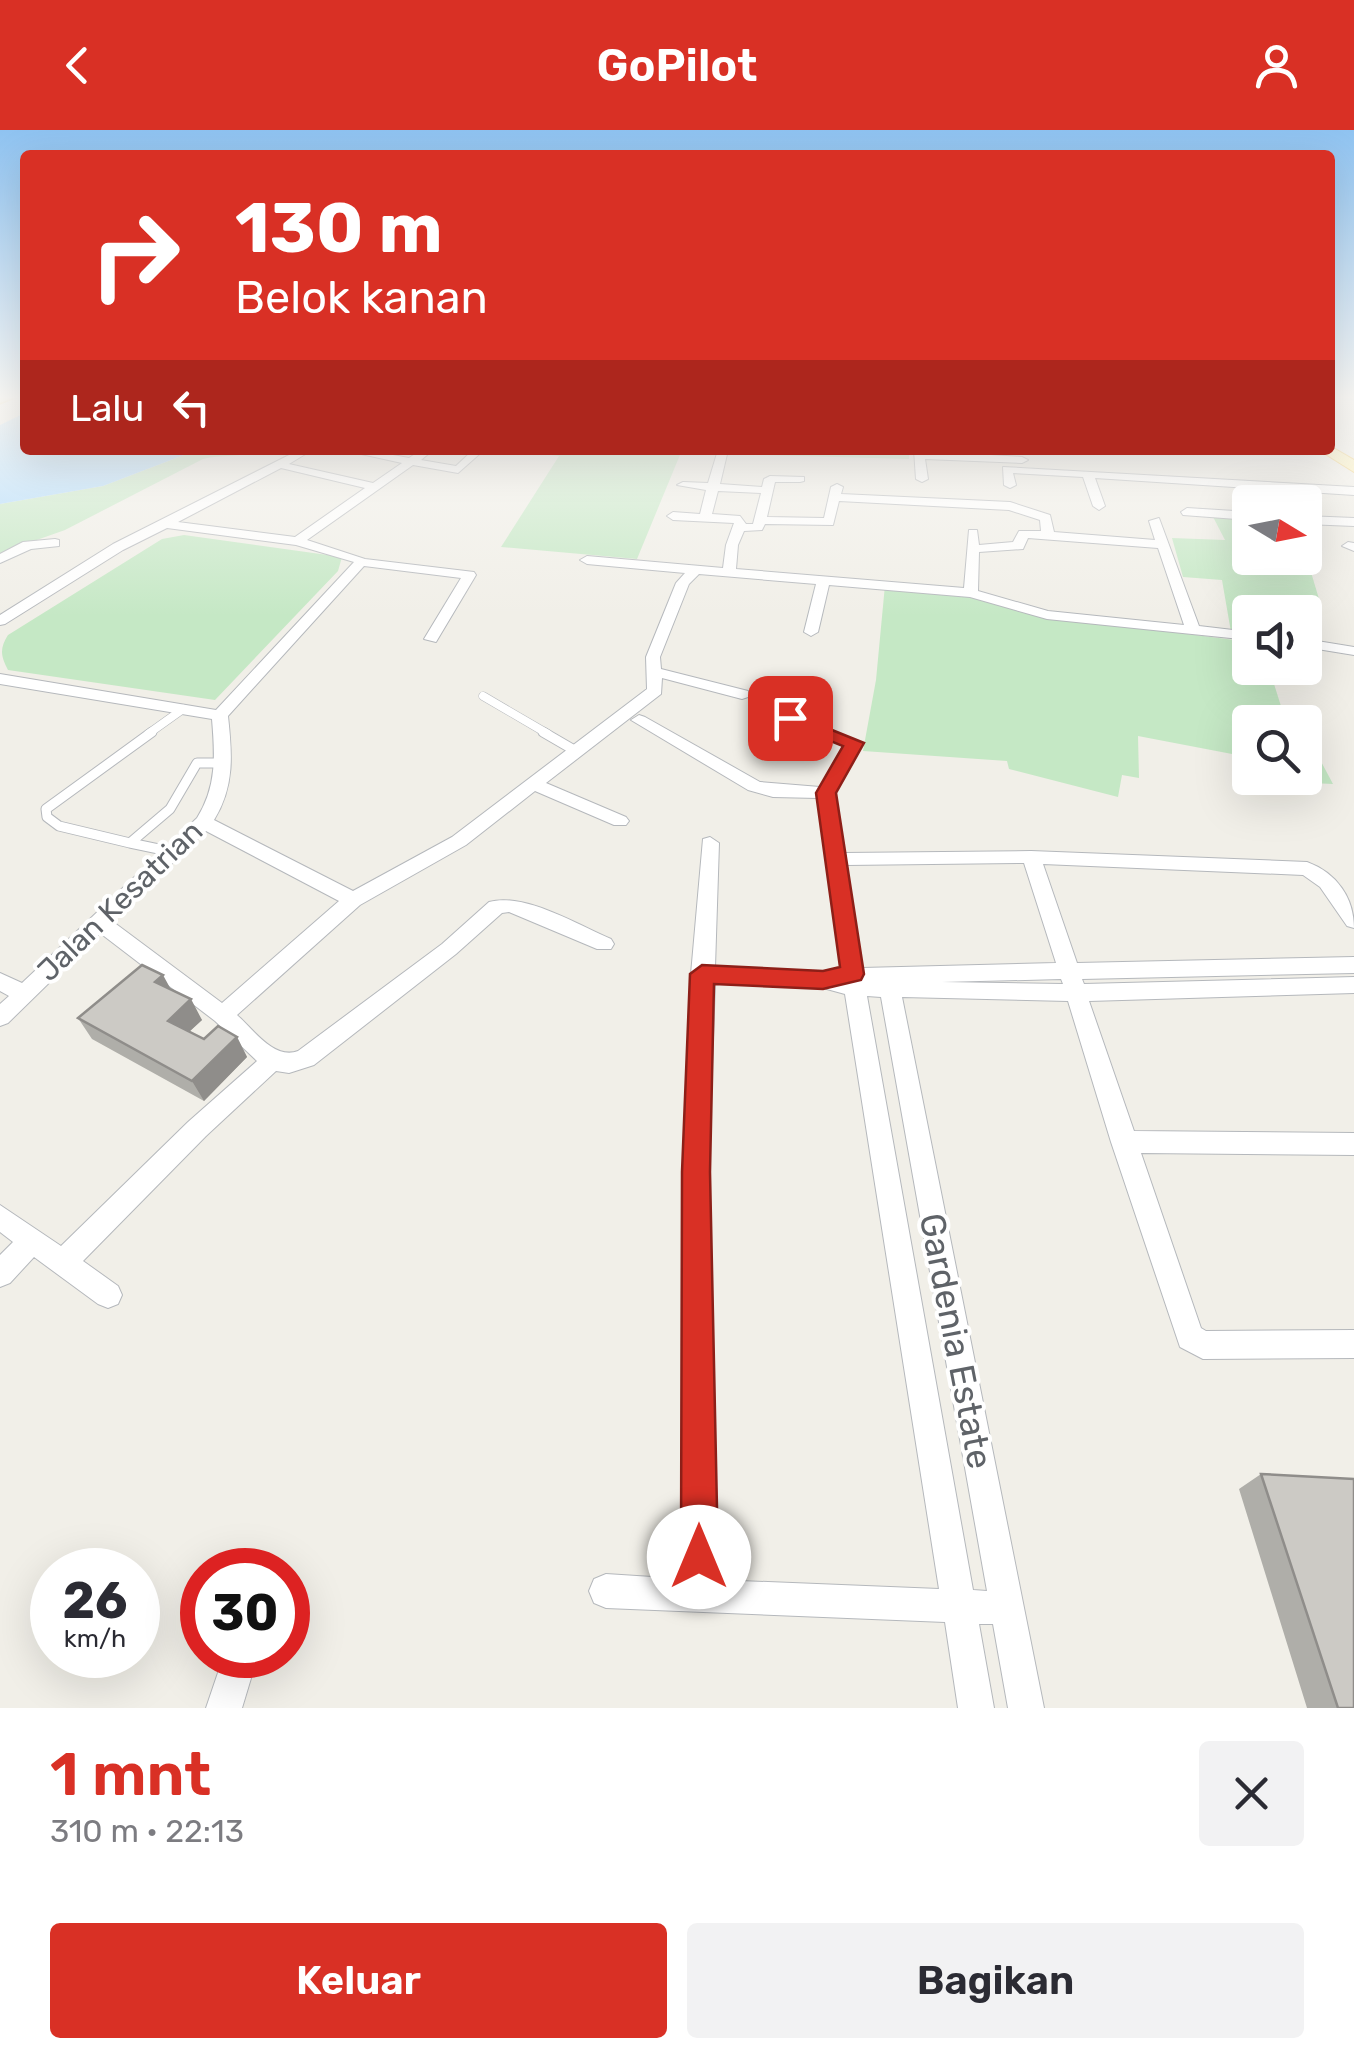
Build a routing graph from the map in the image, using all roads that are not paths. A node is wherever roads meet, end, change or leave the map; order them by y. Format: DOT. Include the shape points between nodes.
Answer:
graph roads {
  1 [pos="268,469"];
  2 [pos="297,469"];
  3 [pos="403,469"];
  4 [pos="719,469"];
  5 [pos="923,469"];
  6 [pos="1007,469"];
  7 [pos="1043,469"];
  8 [pos="1087,473"];
  9 [pos="800,478"];
  10 [pos="683,485"];
  11 [pos="1010,486"];
  12 [pos="1232,486"];
  13 [pos="374,487"];
  14 [pos="715,487"];
  15 [pos="761,490"];
  16 [pos="1322,490"];
  17 [pos="1354,491"];
  18 [pos="933,504"];
  19 [pos="1100,506"];
  20 [pos="1187,512"];
  21 [pos="1232,515"];
  22 [pos="674,516"];
  23 [pos="705,517"];
  24 [pos="760,520"];
  25 [pos="1155,521"];
  26 [pos="1322,521"];
  27 [pos="1354,522"];
  28 [pos="166,524"];
  29 [pos="739,528"];
  30 [pos="973,533"];
  31 [pos="1045,534"];
  32 [pos="297,542"];
  33 [pos="56,543"];
  34 [pos="1165,545"];
  35 [pos="973,549"];
  36 [pos="0,559"];
  37 [pos="587,560"];
  38 [pos="361,562"];
  39 [pos="696,570"];
  40 [pos="728,572"];
  41 [pos="824,580"];
  42 [pos="971,593"];
  43 [pos="0,621"];
  44 [pos="1192,628"];
  45 [pos="811,632"];
  46 [pos="1232,634"];
  47 [pos="431,639"];
  48 [pos="1322,648"];
  49 [pos="1352,654"];
  50 [pos="655,672"];
  51 [pos="0,679"];
  52 [pos="742,694"];
  53 [pos="483,696"];
  54 [pos="760,708"];
  55 [pos="183,709"];
  56 [pos="220,715"];
  57 [pos="639,720"];
  58 [pos="574,750"];
  59 [pos="224,764"];
  60 [pos="531,782"];
  61 [pos="826,793"];
  62 [pos="204,822"];
  63 [pos="620,822"];
  64 [pos="710,842"];
  65 [pos="130,843"];
  66 [pos="173,852"];
  67 [pos="1031,856"];
  68 [pos="838,859"];
  69 [pos="352,900"];
  70 [pos="1354,921"];
  71 [pos="100,922"];
  72 [pos="604,944"];
  73 [pos="1354,966"];
  74 [pos="702,974"];
  75 [pos="0,981"];
  76 [pos="854,981"];
  77 [pos="888,982"];
  78 [pos="1070,982"];
  79 [pos="1354,985"];
  80 [pos="24,994"];
  81 [pos="223,1015"];
  82 [pos="0,1017"];
  83 [pos="272,1062"];
  84 [pos="1122,1142"];
  85 [pos="1354,1144"];
  86 [pos="0,1217"];
  87 [pos="30,1242"];
  88 [pos="62,1264"];
  89 [pos="0,1274"];
  90 [pos="108,1295"];
  91 [pos="1354,1344"];
  92 [pos="606,1591"];
  93 [pos="700,1596"];
  94 [pos="958,1607"];
  95 [pos="1006,1608"];
  96 [pos="234,1678"];
  97 [pos="224,1708"];
  98 [pos="976,1708"];
  99 [pos="1026,1708"];
  1 -- 28 [label="street"];
  2 -- 13 [label="street"];
  3 -- 13 [label="street"];
  4 -- 14 [label="street"];
  5 -- 18 [label="street"];
  6 -- 11 [label="street"];
  7 -- 8 [label="street"];
  8 -- 12 [label="street"];
  8 -- 19 [label="street"];
  9 -- 24 [label="street" via="770,479"];
  10 -- 14 [label="street"];
  13 -- 32 [label="street"];
  14 -- 15 [label="street"];
  14 -- 23 [label="street"];
  16 -- 17 [label="street"];
  18 -- 24 [label="street" via="836,492 829,522"];
  18 -- 31 [label="street" via="1023,509 1048,522"];
  20 -- 21 [label="street"];
  22 -- 23 [label="street"];
  23 -- 29 [label="street" via="736,519"];
  24 -- 29 [label="street" via="755,528"];
  25 -- 34 [label="street"];
  26 -- 27 [label="street"];
  28 -- 32 [label="street"];
  28 -- 43 [label="street"];
  29 -- 40 [label="street"];
  30 -- 35 [label="street"];
  31 -- 34 [label="street"];
  31 -- 35 [label="street" via="1023,534 1018,546"];
  32 -- 38 [label="street"];
  33 -- 36 [label="street"];
  34 -- 44 [label="street"];
  35 -- 42 [label="street"];
  37 -- 39 [label="street"];
  38 -- 47 [label="street" via="469,575"];
  38 -- 56 [label="street"];
  39 -- 40 [label="street"];
  39 -- 50 [label="street" via="670,615 654,656"];
  40 -- 41 [label="street"];
  41 -- 42 [label="street"];
  41 -- 45 [label="street"];
  42 -- 44 [label="street" via="1047,615"];
  44 -- 46 [label="street"];
  48 -- 49 [label="street"];
  50 -- 52 [label="street"];
  50 -- 58 [label="street" via="655,690"];
  51 -- 55 [label="street"];
  53 -- 58 [label="lane"];
  54 -- 61 [label="street" via="854,743"];
  55 -- 56 [label="street"];
  55 -- 65 [label="lane" via="46,810 60,826"];
  56 -- 59 [label="street, Jalan Kesatrian"];
  57 -- 61 [label="street" via="754,786"];
  58 -- 60 [label="street"];
  59 -- 62 [label="street, Jalan Kesatrian" via="220,799"];
  59 -- 65 [label="lane" via="196,763 170,809"];
  60 -- 63 [label="street"];
  60 -- 69 [label="street" via="459,841"];
  61 -- 68 [label="street, Gardenia Estate"];
  62 -- 66 [label="street, Jalan Kesatrian"];
  62 -- 69 [label="street"];
  64 -- 74 [label="street"];
  65 -- 66 [label="lane"];
  66 -- 71 [label="street, Jalan Kesatrian"];
  67 -- 68 [label="street"];
  67 -- 70 [label="street" via="1307,869 1327,882"];
  67 -- 78 [label="street"];
  68 -- 76 [label="street, Gardenia Estate"];
  69 -- 81 [label="street"];
  71 -- 80 [label="street, Jalan Kesatrian"];
  71 -- 81 [label="street"];
  72 -- 83 [label="street" via="502,905 306,1058"];
  73 -- 78 [label="street"];
  74 -- 76 [label="street"];
  74 -- 93 [label="street" via="696,1172"];
  75 -- 80 [label="street"];
  76 -- 77 [label="street"];
  76 -- 94 [label="street, Gardenia Estate"];
  77 -- 78 [label="street"];
  77 -- 95 [label="street, Gardenia Estate"];
  78 -- 79 [label="street"];
  78 -- 84 [label="street"];
  80 -- 82 [label="street, Jalan Kesatrian"];
  81 -- 83 [label="street"];
  83 -- 88 [label="street"];
  84 -- 85 [label="street"];
  84 -- 91 [label="street" via="1190,1337 1203,1344"];
  86 -- 87 [label="street"];
  87 -- 88 [label="street"];
  87 -- 89 [label="street"];
  88 -- 90 [label="street"];
  92 -- 93 [label="street"];
  93 -- 94 [label="street"];
  94 -- 95 [label="street"];
  94 -- 98 [label="street, Gardenia Estate"];
  95 -- 99 [label="street, Gardenia Estate"];
  96 -- 97 [label="street"];
}
